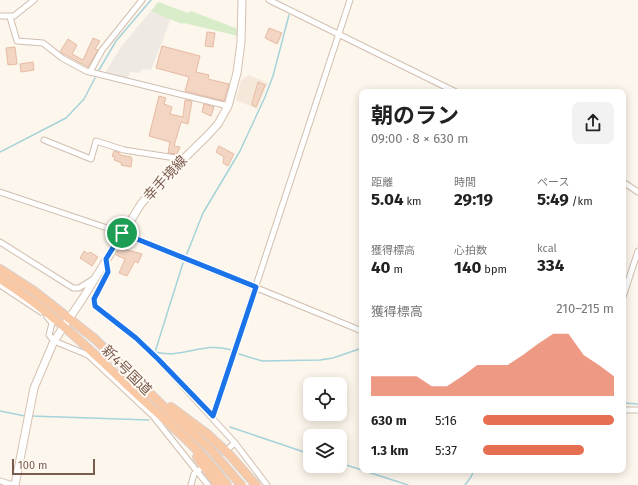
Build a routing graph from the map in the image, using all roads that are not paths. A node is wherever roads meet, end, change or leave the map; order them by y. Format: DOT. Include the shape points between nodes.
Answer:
graph roads {
  1 [pos="34,0"];
  2 [pos="142,0"];
  3 [pos="242,0"];
  4 [pos="269,0"];
  5 [pos="350,0"];
  6 [pos="0,16"];
  7 [pos="10,17"];
  8 [pos="339,34"];
  9 [pos="90,72"];
  10 [pos="450,89"];
  11 [pos="228,106"];
  12 [pos="44,140"];
  13 [pos="182,159"];
  14 [pos="626,184"];
  15 [pos="0,192"];
  16 [pos="638,192"];
  17 [pos="122,233"];
  18 [pos="0,242"];
  19 [pos="638,251"];
  20 [pos="106,259"];
  21 [pos="0,269"];
  22 [pos="96,277"];
  23 [pos="0,279"];
  24 [pos="0,285"];
  25 [pos="256,287"];
  26 [pos="626,288"];
  27 [pos="70,318"];
  28 [pos="65,326"];
  29 [pos="359,330"];
  30 [pos="54,341"];
  31 [pos="149,392"];
  32 [pos="626,410"];
  33 [pos="638,410"];
  34 [pos="160,414"];
  35 [pos="213,416"];
  36 [pos="236,443"];
  37 [pos="230,447"];
  38 [pos="200,470"];
  39 [pos="0,481"];
  40 [pos="14,485"];
  41 [pos="191,485"];
  42 [pos="208,485"];
  43 [pos="218,485"];
  44 [pos="227,485"];
  45 [pos="241,485"];
  46 [pos="256,485"];
  47 [pos="267,485"];
  1 -- 7 [label="street"];
  2 -- 9 [label="street" via="102,50"];
  3 -- 11 [label="main road, 幸手境線" via="238,65"];
  4 -- 8 [label="street"];
  5 -- 8 [label="street"];
  6 -- 7 [label="street"];
  7 -- 9 [label="street" via="17,41 43,43 62,58"];
  8 -- 10 [label="street"];
  8 -- 25 [label="street"];
  9 -- 11 [label="street"];
  11 -- 13 [label="main road, 幸手境線" via="218,124"];
  12 -- 13 [label="street" via="91,159 96,141 124,150"];
  13 -- 17 [label="main road, 幸手境線" via="152,190"];
  14 -- 16 [label="street"];
  15 -- 17 [label="street"];
  17 -- 20 [label="main road, 幸手境線"];
  17 -- 25 [label="street"];
  18 -- 22 [label="street" via="73,288 79,288"];
  19 -- 26 [label="street"];
  20 -- 22 [label="main road, 幸手境線"];
  20 -- 35 [label="street" via="108,272 94,299 95,306 153,354"];
  21 -- 27 [label="highway, 新4号国道"];
  22 -- 27 [label="main road, 幸手境線"];
  23 -- 28 [label="highway, 新4号国道"];
  24 -- 30 [label="street" via="50,319 52,323 49,335"];
  25 -- 29 [label="street"];
  25 -- 35 [label="street"];
  27 -- 28 [label="main road, 幸手境線"];
  27 -- 31 [label="highway, 新4号国道"];
  28 -- 30 [label="main road, 幸手境線"];
  28 -- 34 [label="highway, 新4号国道"];
  30 -- 38 [label="street" via="88,355 153,416"];
  30 -- 40 [label="main road, 幸手境線" via="38,375"];
  31 -- 45 [label="highway, 新4号国道" via="211,450"];
  31 -- 46 [label="highway" via="206,433"];
  32 -- 33 [label="street"];
  34 -- 43 [label="highway"];
  34 -- 44 [label="highway, 新4号国道" via="198,450"];
  35 -- 36 [label="street"];
  36 -- 37 [label="street"];
  36 -- 47 [label="street"];
  38 -- 41 [label="street" via="194,474"];
  38 -- 42 [label="street"];
  39 -- 40 [label="street"];
}
